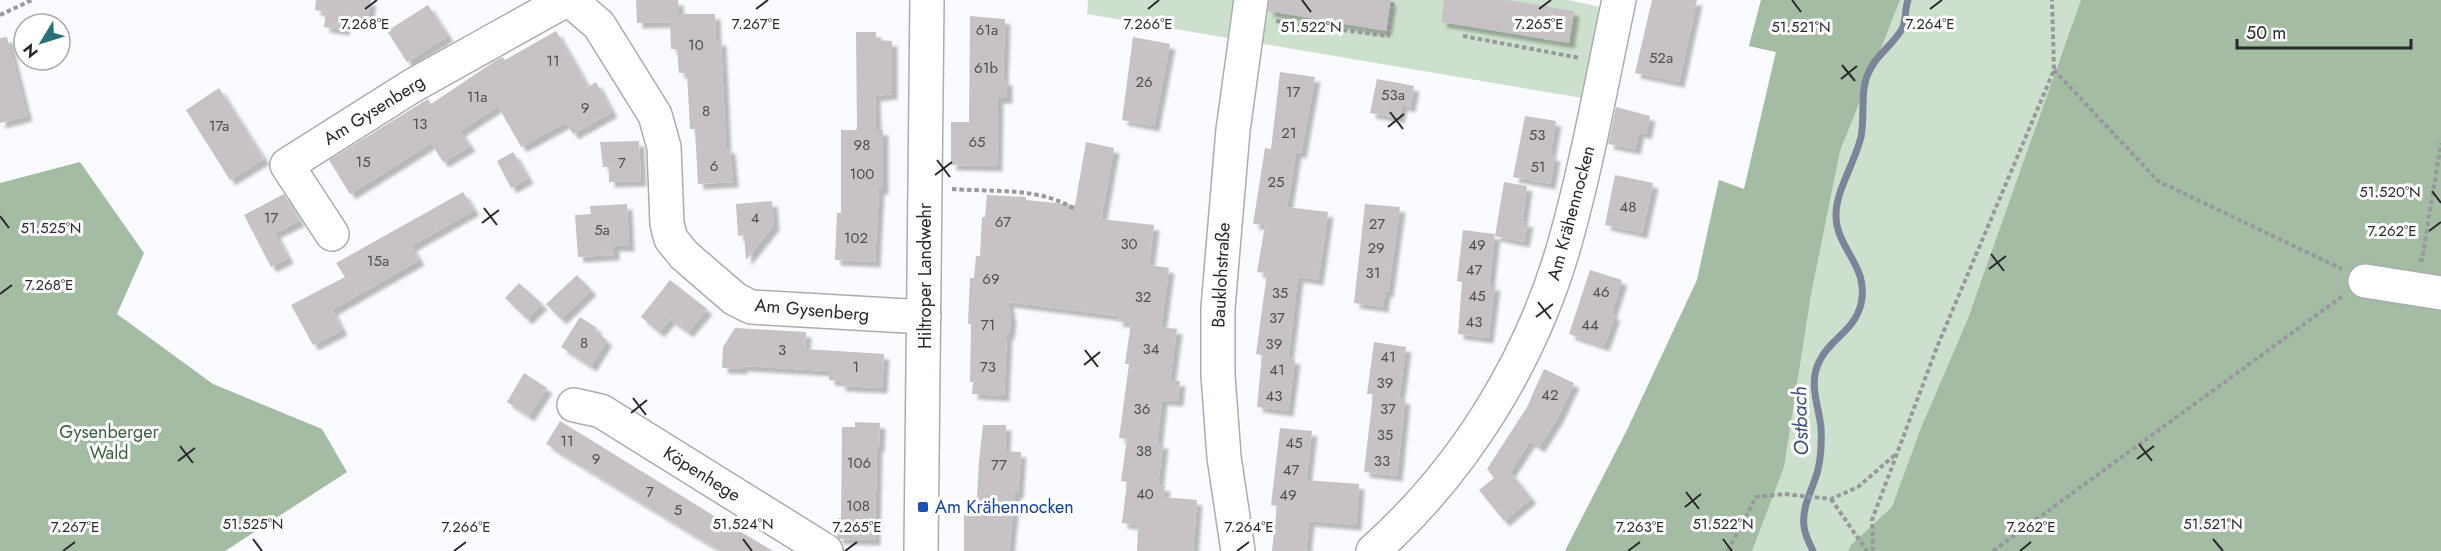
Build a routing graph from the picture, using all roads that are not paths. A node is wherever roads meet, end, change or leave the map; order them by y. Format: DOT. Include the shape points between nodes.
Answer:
graph roads {
  1 [pos="568,0"];
  2 [pos="927,0"];
  3 [pos="1619,0"];
  4 [pos="1250,9"];
  5 [pos="332,234"];
  6 [pos="2365,280"];
  7 [pos="2441,293"];
  8 [pos="924,317"];
  9 [pos="574,405"];
  10 [pos="826,551"];
  11 [pos="921,551"];
  12 [pos="1238,551"];
  13 [pos="1373,551"];
  1 -- 5 [label="street, Am Gysenberg" via="412,86 287,165"];
  1 -- 8 [label="street, Am Gysenberg" via="599,25 655,115 664,147 667,224 671,239 684,255 735,299 751,307"];
  2 -- 8 [label="street, Hiltroper Landwehr"];
  3 -- 13 [label="street, Am Krähennocken" via="1599,107 1566,240 1533,328 1494,406 1453,466 1405,522"];
  4 -- 12 [label="street, Bauklohstraße" via="1233,130 1218,308 1224,457"];
  6 -- 7 [label="street"];
  8 -- 11 [label="street, Hiltroper Landwehr"];
  9 -- 10 [label="street, Köpenhege" via="601,411"];
}
